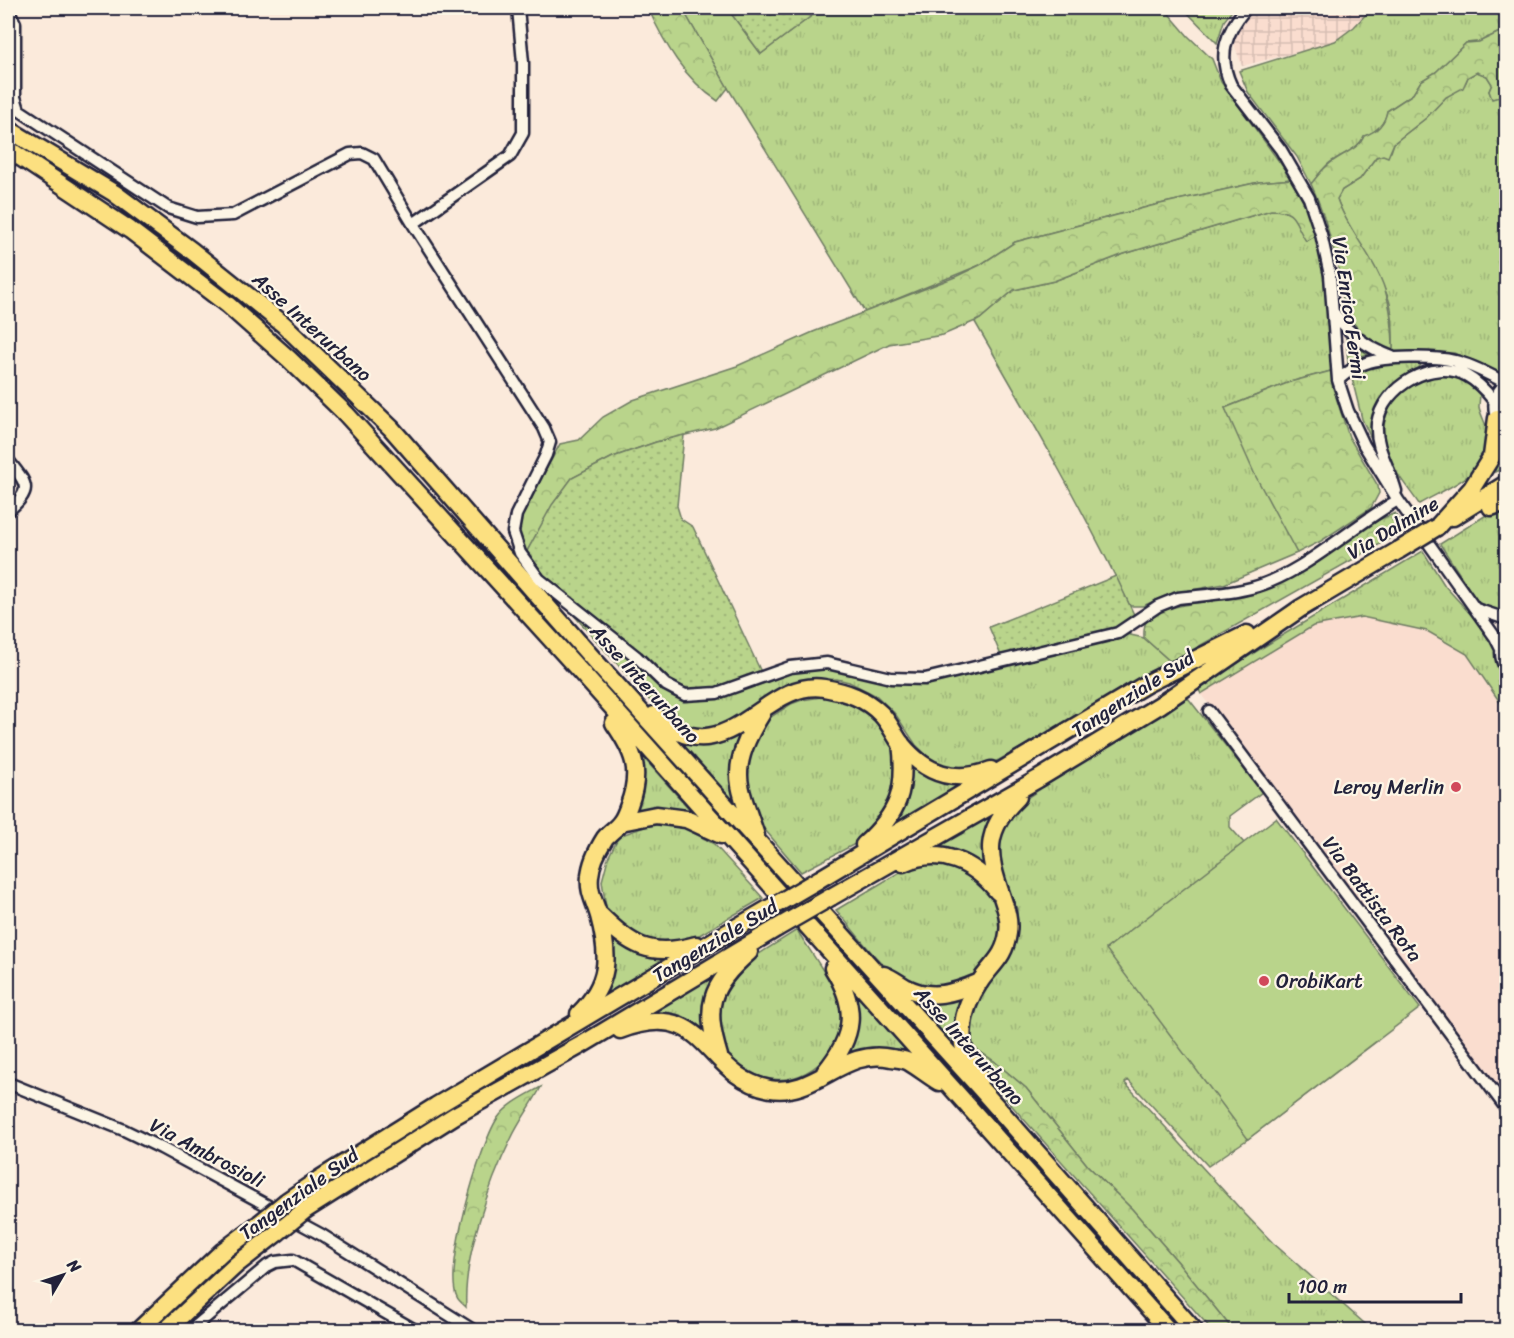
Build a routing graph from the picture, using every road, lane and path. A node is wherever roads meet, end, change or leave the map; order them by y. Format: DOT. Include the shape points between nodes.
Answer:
graph roads {
  1 [pos="518,8"];
  2 [pos="1246,8"];
  3 [pos="8,9"];
  4 [pos="8,129"];
  5 [pos="8,148"];
  6 [pos="413,224"];
  7 [pos="1333,312"];
  8 [pos="1398,359"];
  9 [pos="1338,380"];
  10 [pos="1506,384"];
  11 [pos="1494,401"];
  12 [pos="1502,422"];
  13 [pos="8,460"];
  14 [pos="1506,484"];
  15 [pos="1506,495"];
  16 [pos="1398,500"];
  17 [pos="1498,504"];
  18 [pos="8,511"];
  19 [pos="1437,527"];
  20 [pos="1301,608"];
  21 [pos="1475,609"];
  22 [pos="1506,619"];
  23 [pos="1506,634"];
  24 [pos="1501,649"];
  25 [pos="594,660"];
  26 [pos="1506,669"];
  27 [pos="580,671"];
  28 [pos="765,709"];
  29 [pos="1209,711"];
  30 [pos="1049,742"];
  31 [pos="901,743"];
  32 [pos="1038,779"];
  33 [pos="621,822"];
  34 [pos="729,839"];
  35 [pos="757,840"];
  36 [pos="818,880"];
  37 [pos="831,897"];
  38 [pos="1002,897"];
  39 [pos="599,914"];
  40 [pos="777,928"];
  41 [pos="807,928"];
  42 [pos="715,940"];
  43 [pos="875,972"];
  44 [pos="980,982"];
  45 [pos="562,1032"];
  46 [pos="583,1044"];
  47 [pos="720,1057"];
  48 [pos="820,1078"];
  49 [pos="8,1083"];
  50 [pos="980,1088"];
  51 [pos="955,1092"];
  52 [pos="1506,1108"];
  53 [pos="139,1330"];
  54 [pos="166,1330"];
  55 [pos="192,1330"];
  56 [pos="415,1330"];
  57 [pos="473,1330"];
  58 [pos="1168,1330"];
  59 [pos="1194,1330"];
  1 -- 6 [label="street" via="523,133 510,156"];
  2 -- 7 [label="street, Via Enrico Fermi" via="1234,22 1226,41 1225,73 1281,150 1309,198 1330,275"];
  3 -- 6 [label="street" via="15,23 15,97 19,110 168,208 197,217 233,215 350,154 362,153 374,159"];
  4 -- 25 [label="highway, Asse Interurbano" via="114,193 282,324 391,428"];
  5 -- 27 [label="highway, Asse Interurbano" via="130,230 228,305 281,352 401,472"];
  6 -- 16 [label="street" via="550,442 516,515 513,532 520,553 539,579 666,685 685,695 717,693 790,667 826,663 891,678 925,679 1118,633 1168,601 1252,588 1279,576"];
  7 -- 8 [label="street" via="1360,341"];
  7 -- 9 [label="street, Via Enrico Fermi"];
  8 -- 9 [label="street" via="1365,363"];
  8 -- 10 [label="street" via="1454,360"];
  9 -- 16 [label="street, Via Enrico Fermi" via="1364,445"];
  10 -- 11 [label="street"];
  11 -- 12 [label="street"];
  11 -- 16 [label="street" via="1466,375 1449,372 1420,374 1396,390 1386,401 1377,423 1377,441"];
  12 -- 19 [label="highway" via="1491,456 1472,488"];
  13 -- 18 [label="street" via="23,480 25,490"];
  14 -- 19 [label="highway, Via Dalmine"];
  15 -- 17 [label="highway"];
  16 -- 21 [label="street, Via Enrico Fermi"];
  17 -- 19 [label="highway" via="1459,524"];
  19 -- 20 [label="highway, Via Dalmine, bridge"];
  20 -- 30 [label="highway, Tangenziale Sud" via="1148,683"];
  20 -- 32 [label="highway, Tangenziale Sud" via="1160,705"];
  21 -- 22 [label="street"];
  21 -- 24 [label="street, Via Enrico Fermi"];
  23 -- 24 [label="street"];
  24 -- 26 [label="street, Via Enrico Fermi"];
  25 -- 28 [label="highway" via="659,720 689,735 714,736"];
  25 -- 35 [label="highway, Asse Interurbano"];
  27 -- 33 [label="highway" via="625,738 634,761 634,791"];
  27 -- 34 [label="highway, Asse Interurbano"];
  28 -- 31 [label="highway" via="790,692 805,688 853,694 880,713"];
  28 -- 35 [label="highway" via="748,736 739,784"];
  29 -- 52 [label="street, Via Battista Rota"];
  30 -- 31 [label="highway" via="997,768 969,776 930,770"];
  30 -- 36 [label="highway, Tangenziale Sud"];
  31 -- 36 [label="highway" via="904,772 896,808 864,845"];
  32 -- 37 [label="highway, Tangenziale Sud"];
  32 -- 38 [label="highway" via="1004,811 993,832 991,856"];
  33 -- 34 [label="highway" via="656,814 686,819"];
  33 -- 39 [label="highway" via="595,856 590,876 591,897"];
  34 -- 41 [label="highway, Asse Interurbano"];
  35 -- 43 [label="highway, Asse Interurbano"];
  36 -- 42 [label="highway, Tangenziale Sud, bridge"];
  37 -- 38 [label="highway" via="911,860 937,856 965,863"];
  37 -- 40 [label="highway, Tangenziale Sud, bridge"];
  38 -- 44 [label="highway" via="1008,920 1006,943 996,964"];
  39 -- 42 [label="highway" via="621,936 657,951"];
  39 -- 45 [label="highway" via="607,952 604,976 594,999"];
  40 -- 46 [label="highway, Tangenziale Sud"];
  40 -- 47 [label="highway" via="741,959 713,996 712,1034"];
  41 -- 48 [label="highway" via="843,984 850,1007 847,1038"];
  41 -- 51 [label="highway, Asse Interurbano"];
  42 -- 45 [label="highway, Tangenziale Sud"];
  43 -- 44 [label="highway" via="927,996 952,993"];
  43 -- 50 [label="highway, Asse Interurbano"];
  44 -- 50 [label="highway" via="966,1011 963,1039 965,1053 979,1073"];
  45 -- 53 [label="highway, Tangenziale Sud, bridge" via="330,1172 223,1251"];
  46 -- 47 [label="highway" via="640,1022 664,1021 688,1028"];
  46 -- 54 [label="highway, Tangenziale Sud, bridge" via="454,1116 305,1210 236,1265"];
  47 -- 48 [label="highway" via="738,1077 774,1089 801,1086"];
  48 -- 51 [label="highway" via="851,1061 878,1055 907,1061"];
  49 -- 57 [label="street, Via Ambrosioli" via="161,1148 322,1235"];
  50 -- 59 [label="highway, Asse Interurbano"];
  51 -- 58 [label="highway, Asse Interurbano"];
  55 -- 56 [label="street" via="267,1266 293,1260"];
}
